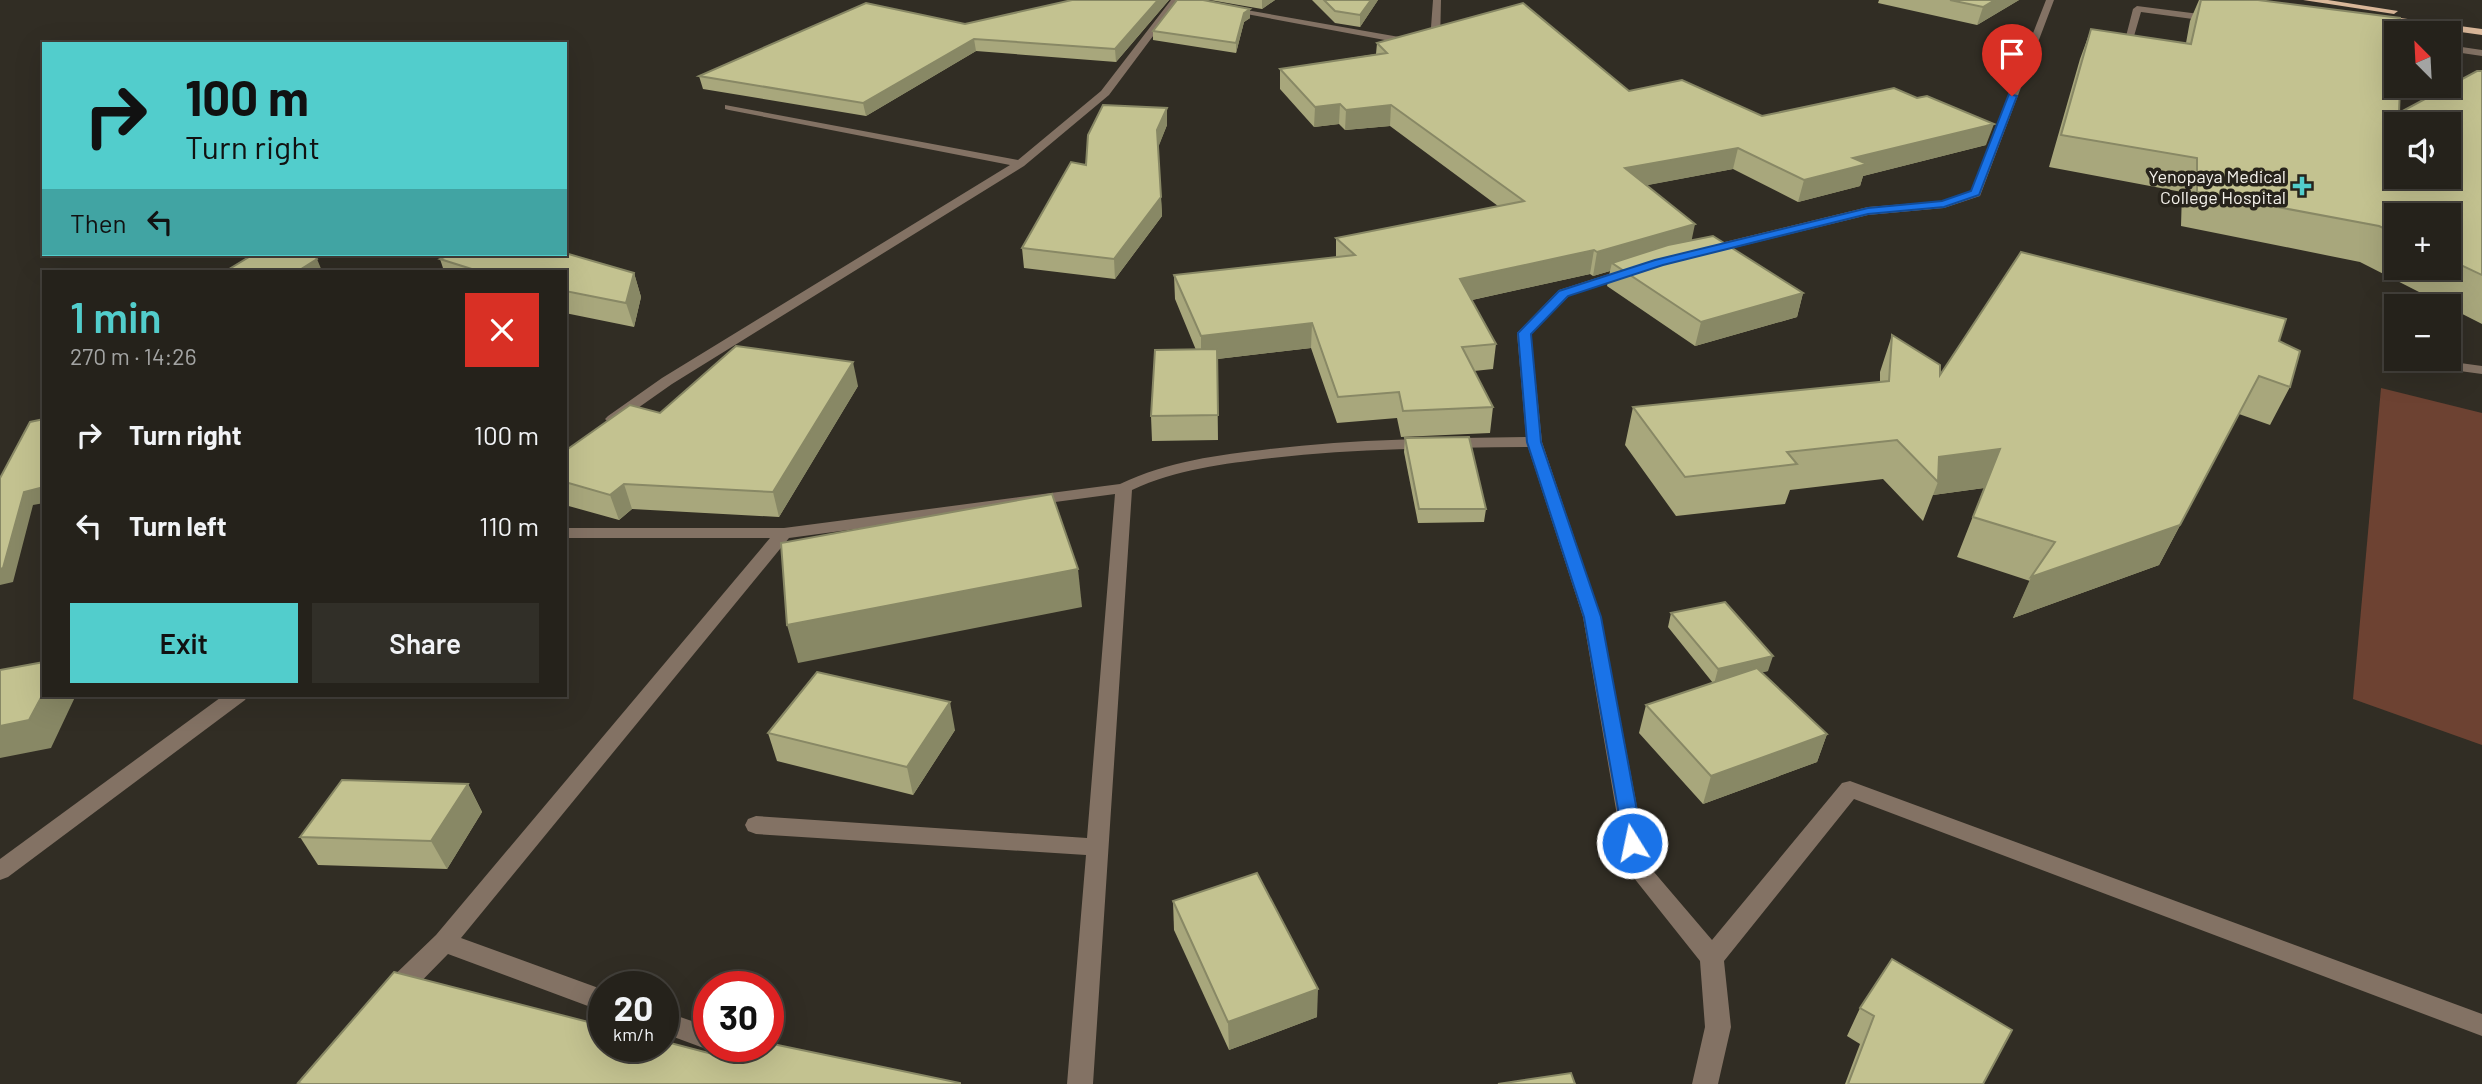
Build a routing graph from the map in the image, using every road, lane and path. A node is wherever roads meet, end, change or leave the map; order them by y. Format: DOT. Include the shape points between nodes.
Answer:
graph roads {
  1 [pos="1176,0"];
  2 [pos="1437,0"];
  3 [pos="2050,0"];
  4 [pos="2139,4"];
  5 [pos="2305,4"];
  6 [pos="1220,8"];
  7 [pos="2342,9"];
  8 [pos="2232,20"];
  9 [pos="2482,23"];
  10 [pos="2482,32"];
  11 [pos="2126,50"];
  12 [pos="2461,50"];
  13 [pos="2482,53"];
  14 [pos="729,107"];
  15 [pos="1020,164"];
  16 [pos="1685,256"];
  17 [pos="1647,266"];
  18 [pos="2461,367"];
  19 [pos="2482,370"];
  20 [pos="599,430"];
  21 [pos="1534,442"];
  22 [pos="1124,488"];
  23 [pos="567,533"];
  24 [pos="784,533"];
  25 [pos="235,697"];
  26 [pos="756,825"];
  27 [pos="1097,847"];
  28 [pos="0,871"];
  29 [pos="444,942"];
  30 [pos="1712,958"];
  31 [pos="588,995"];
  32 [pos="377,1008"];
  33 [pos="2482,1025"];
  34 [pos="1080,1084"];
  35 [pos="1705,1084"];
  1 -- 15 [label="street" via="1105,93"];
  2 -- 6 [label="street" via="1435,43 1422,44"];
  3 -- 16 [label="street" via="1976,193 1944,204 1868,211"];
  4 -- 8 [label="street"];
  4 -- 11 [label="street"];
  5 -- 7 [label="main road"];
  7 -- 9 [label="main road"];
  7 -- 10 [label="main road"];
  12 -- 13 [label="street"];
  14 -- 15 [label="street"];
  15 -- 20 [label="street" via="667,381"];
  17 -- 21 [label="street" via="1564,293 1524,333"];
  18 -- 19 [label="street"];
  21 -- 22 [label="street" via="1304,449 1196,462"];
  21 -- 30 [label="street" via="1592,617 1637,869"];
  22 -- 24 [label="street"];
  22 -- 27 [label="street"];
  23 -- 24 [label="street"];
  24 -- 29 [label="street"];
  25 -- 28 [label="street"];
  26 -- 27 [label="street"];
  27 -- 34 [label="street"];
  29 -- 31 [label="street"];
  29 -- 32 [label="street"];
  30 -- 33 [label="street" via="1850,789"];
  30 -- 35 [label="street" via="1718,1027"];
}
